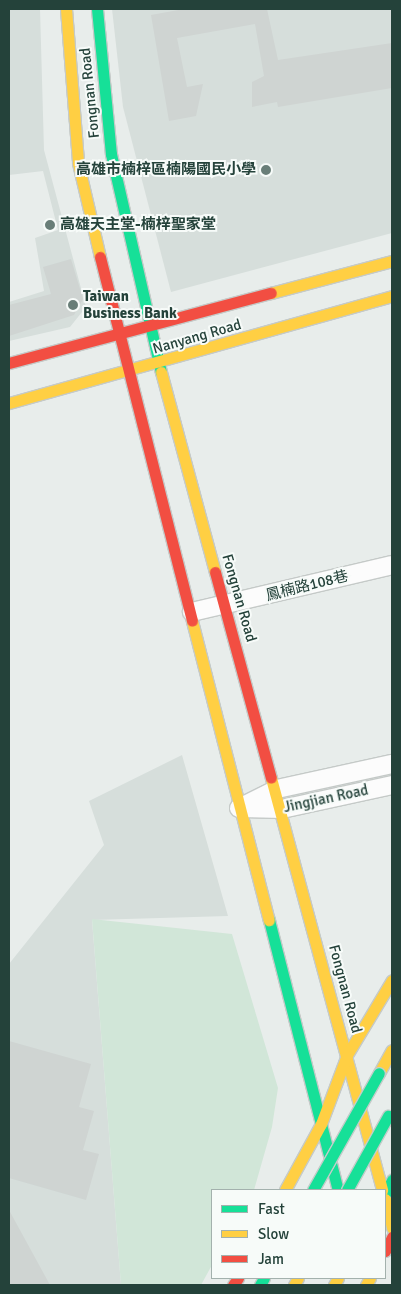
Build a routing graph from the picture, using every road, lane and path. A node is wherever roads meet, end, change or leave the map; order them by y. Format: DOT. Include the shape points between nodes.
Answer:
graph roads {
  1 [pos="66,9"];
  2 [pos="97,9"];
  3 [pos="392,260"];
  4 [pos="392,296"];
  5 [pos="149,326"];
  6 [pos="117,334"];
  7 [pos="9,363"];
  8 [pos="158,364"];
  9 [pos="128,372"];
  10 [pos="9,403"];
  11 [pos="392,565"];
  12 [pos="226,606"];
  13 [pos="192,612"];
  14 [pos="392,764"];
  15 [pos="392,785"];
  16 [pos="277,789"];
  17 [pos="239,808"];
  18 [pos="282,809"];
  19 [pos="392,980"];
  20 [pos="392,1050"];
  21 [pos="347,1055"];
  22 [pos="390,1112"];
  23 [pos="321,1124"];
  24 [pos="392,1180"];
  25 [pos="286,1189"];
  26 [pos="314,1189"];
  27 [pos="338,1189"];
  28 [pos="348,1189"];
  29 [pos="382,1189"];
  30 [pos="386,1192"];
  31 [pos="386,1203"];
  32 [pos="392,1228"];
  33 [pos="392,1237"];
  34 [pos="386,1249"];
  1 -- 6 [label="main road, Fongnan Road" via="78,163"];
  2 -- 5 [label="main road, Fongnan Road" via="111,154"];
  3 -- 5 [label="main road, Nanyang Road"];
  4 -- 8 [label="main road, Nanyang Road"];
  5 -- 6 [label="main road, Nanyang Road"];
  5 -- 8 [label="main road, Fongnan Road"];
  6 -- 7 [label="main road, Nanyang Road"];
  6 -- 9 [label="main road, Fongnan Road"];
  8 -- 9 [label="main road, Nanyang Road"];
  8 -- 12 [label="main road, Fongnan Road"];
  9 -- 10 [label="main road, Nanyang Road"];
  9 -- 13 [label="main road, Fongnan Road"];
  11 -- 12 [label="street, 鳳楠路108巷"];
  12 -- 13 [label="street, 鳳楠路108巷"];
  12 -- 16 [label="main road, Fongnan Road"];
  13 -- 17 [label="main road, Fongnan Road"];
  14 -- 16 [label="street, Jingjian Road"];
  15 -- 18 [label="street, Jingjian Road"];
  16 -- 17 [label="street, Jingjian Road"];
  16 -- 18 [label="main road, Fongnan Road"];
  17 -- 18 [label="street, Jingjian Road"];
  17 -- 23 [label="main road, Fongnan Road"];
  18 -- 21 [label="main road, Fongnan Road"];
  19 -- 21 [label="main road"];
  20 -- 26 [label="main road, bridge"];
  21 -- 23 [label="main road"];
  21 -- 29 [label="main road, Fongnan Road"];
  22 -- 28 [label="main road, bridge"];
  23 -- 25 [label="main road"];
  23 -- 27 [label="main road, Fongnan Road"];
  24 -- 30 [label="main road"];
  31 -- 32 [label="main road"];
  33 -- 34 [label="main road"];
}
